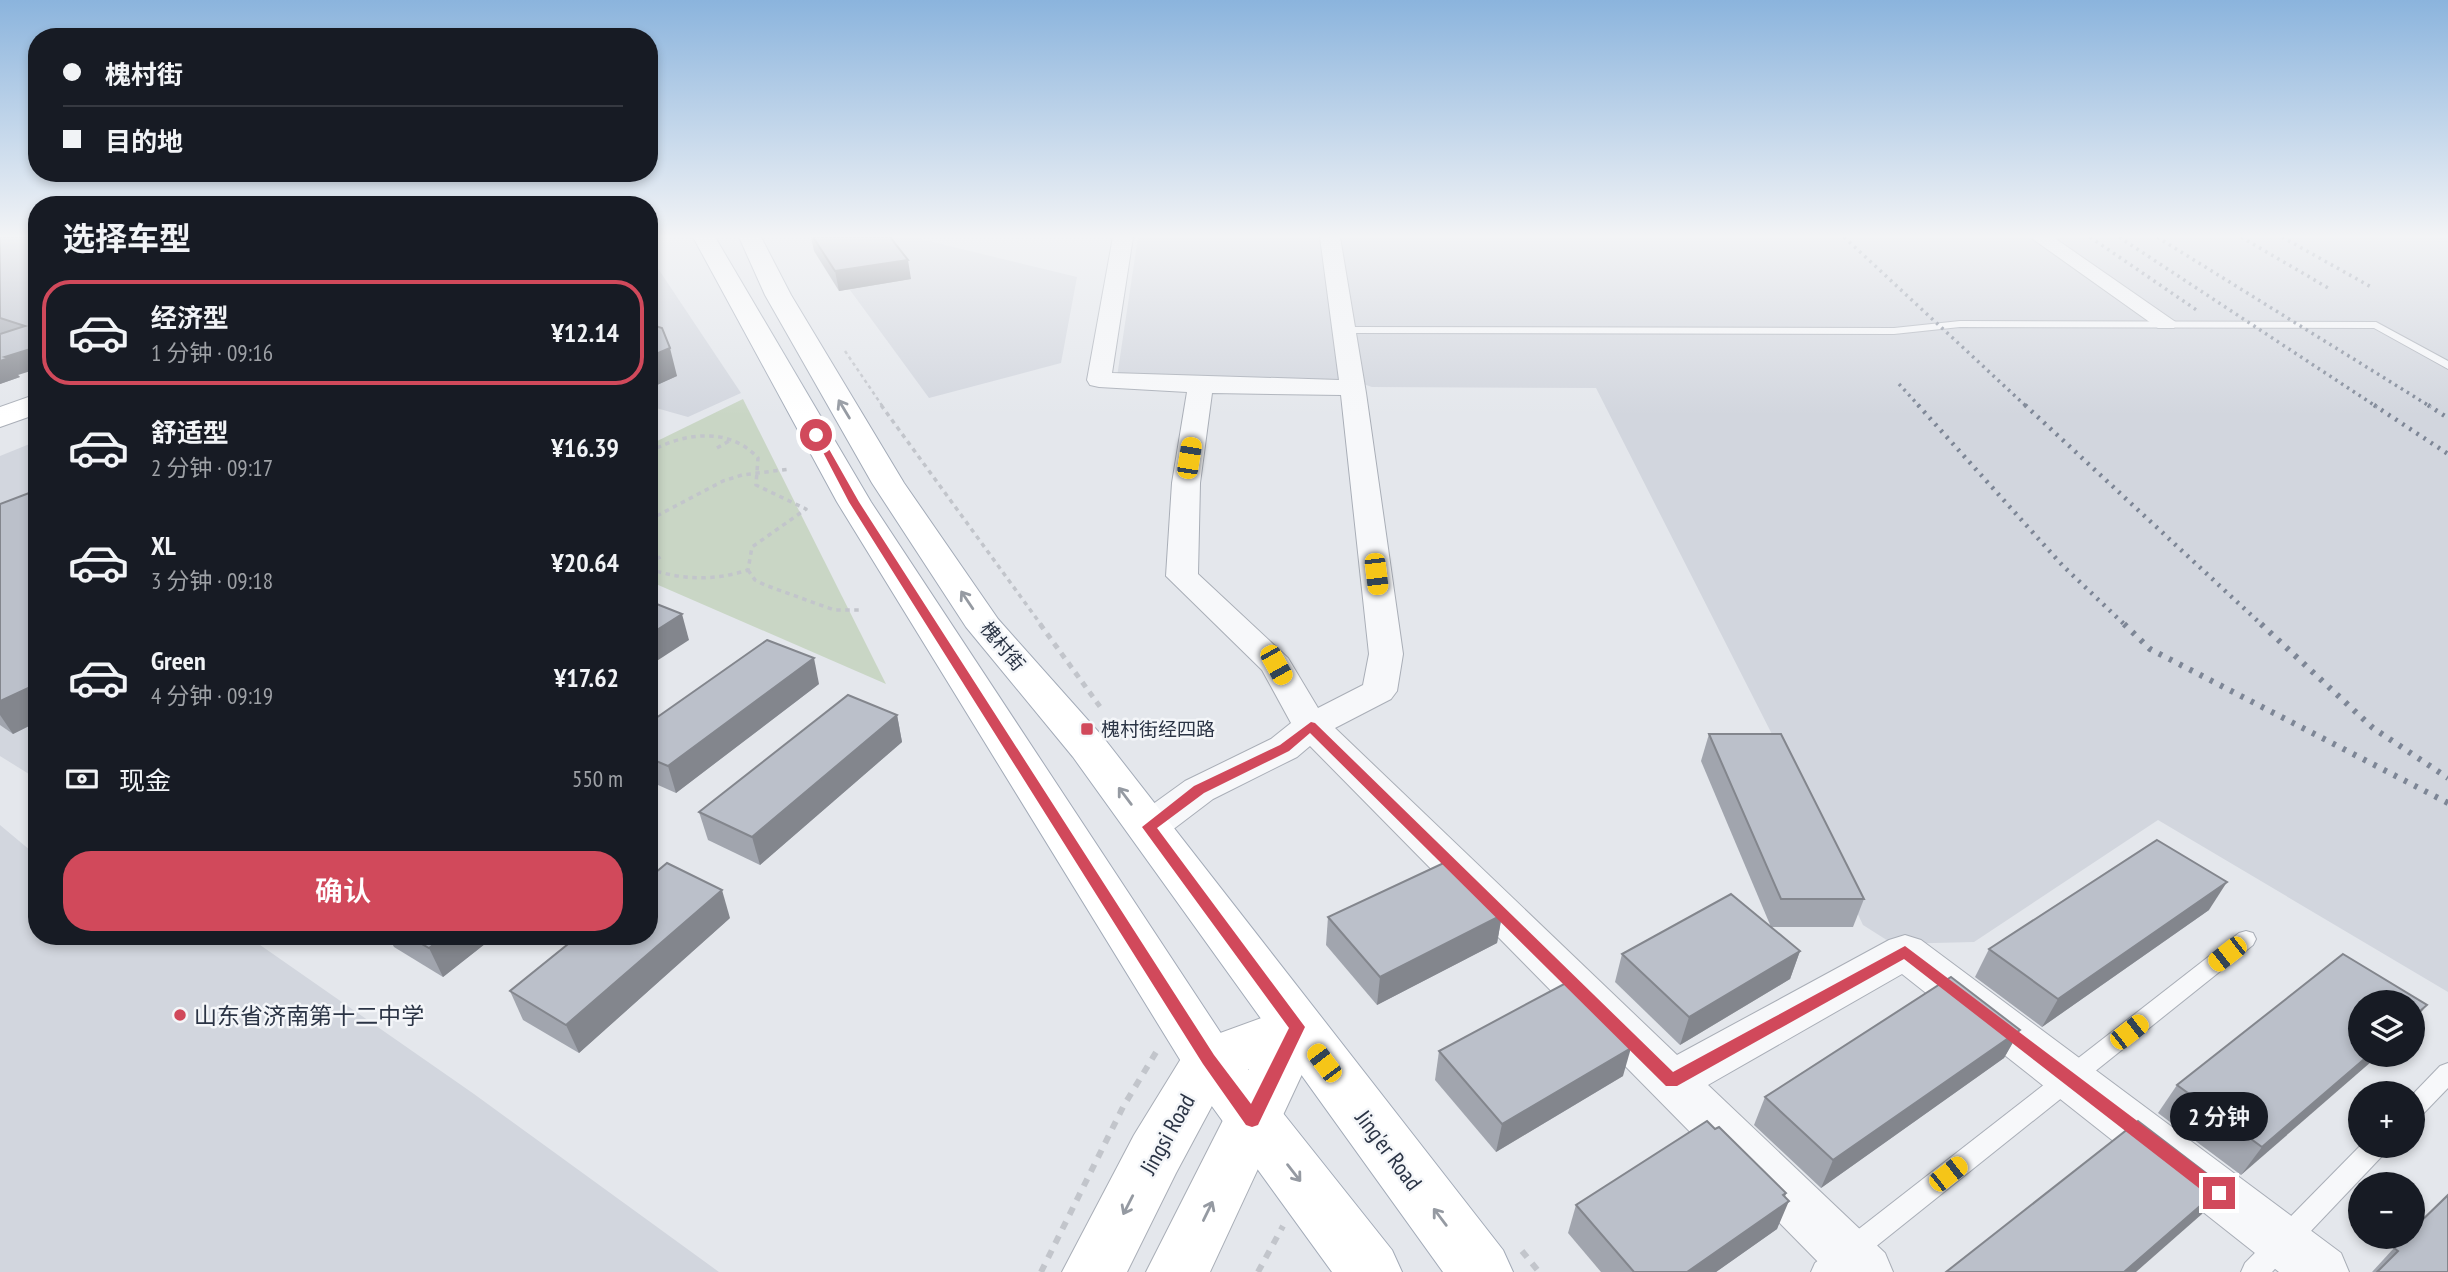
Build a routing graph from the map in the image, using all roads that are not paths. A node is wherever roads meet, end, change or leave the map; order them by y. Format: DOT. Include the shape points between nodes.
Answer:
graph roads {
  1 [pos="738,296"];
  2 [pos="779,296"];
  3 [pos="1114,296"];
  4 [pos="1340,296"];
  5 [pos="2127,296"];
  6 [pos="2166,323"];
  7 [pos="1346,330"];
  8 [pos="2448,366"];
  9 [pos="1201,385"];
  10 [pos="1351,388"];
  11 [pos="28,407"];
  12 [pos="0,418"];
  13 [pos="28,422"];
  14 [pos="0,434"];
  15 [pos="1311,726"];
  16 [pos="1149,827"];
  17 [pos="2246,939"];
  18 [pos="1297,1027"];
  19 [pos="1209,1060"];
  20 [pos="2448,1073"];
  21 [pos="2070,1078"];
  22 [pos="1671,1081"];
  23 [pos="2425,1097"];
  24 [pos="1252,1119"];
  25 [pos="2364,1158"];
  26 [pos="1497,1256"];
  27 [pos="2268,1257"];
  28 [pos="1846,1266"];
  29 [pos="1094,1272"];
  30 [pos="1178,1272"];
  31 [pos="1370,1272"];
  32 [pos="2322,1272"];
  1 -- 19 [label="main road" via="854,502"];
  16 -- 2 [label="main road, 槐村街, one-way" via="985,626 902,505"];
  3 -- 9 [label="street" via="1099,380"];
  4 -- 7 [label="street"];
  5 -- 6 [label="street"];
  6 -- 7 [label="lane" via="1960,324 1894,331"];
  6 -- 8 [label="lane" via="2376,325"];
  7 -- 10 [label="street"];
  9 -- 10 [label="street"];
  9 -- 15 [label="street" via="1185,482 1182,576 1276,665"];
  10 -- 15 [label="street" via="1387,654 1379,691"];
  11 -- 12 [label="main road"];
  13 -- 14 [label="main road"];
  15 -- 16 [label="street" via="1284,748 1199,790"];
  15 -- 22 [label="street"];
  16 -- 18 [label="main road, 槐村街"];
  17 -- 21 [label="lane"];
  18 -- 19 [label="main road"];
  18 -- 24 [label="main road"];
  26 -- 18 [label="main road, Jing'er Road, one-way"];
  19 -- 24 [label="main road"];
  19 -- 29 [label="main road, Jingsi Road, one-way"];
  20 -- 23 [label="lane"];
  21 -- 22 [label="street" via="1905,952"];
  21 -- 27 [label="street"];
  21 -- 28 [label="lane"];
  22 -- 28 [label="street"];
  30 -- 24 [label="main road, one-way"];
  24 -- 31 [label="main road, one-way"];
  25 -- 27 [label="lane"];
  27 -- 32 [label="street"];
}
